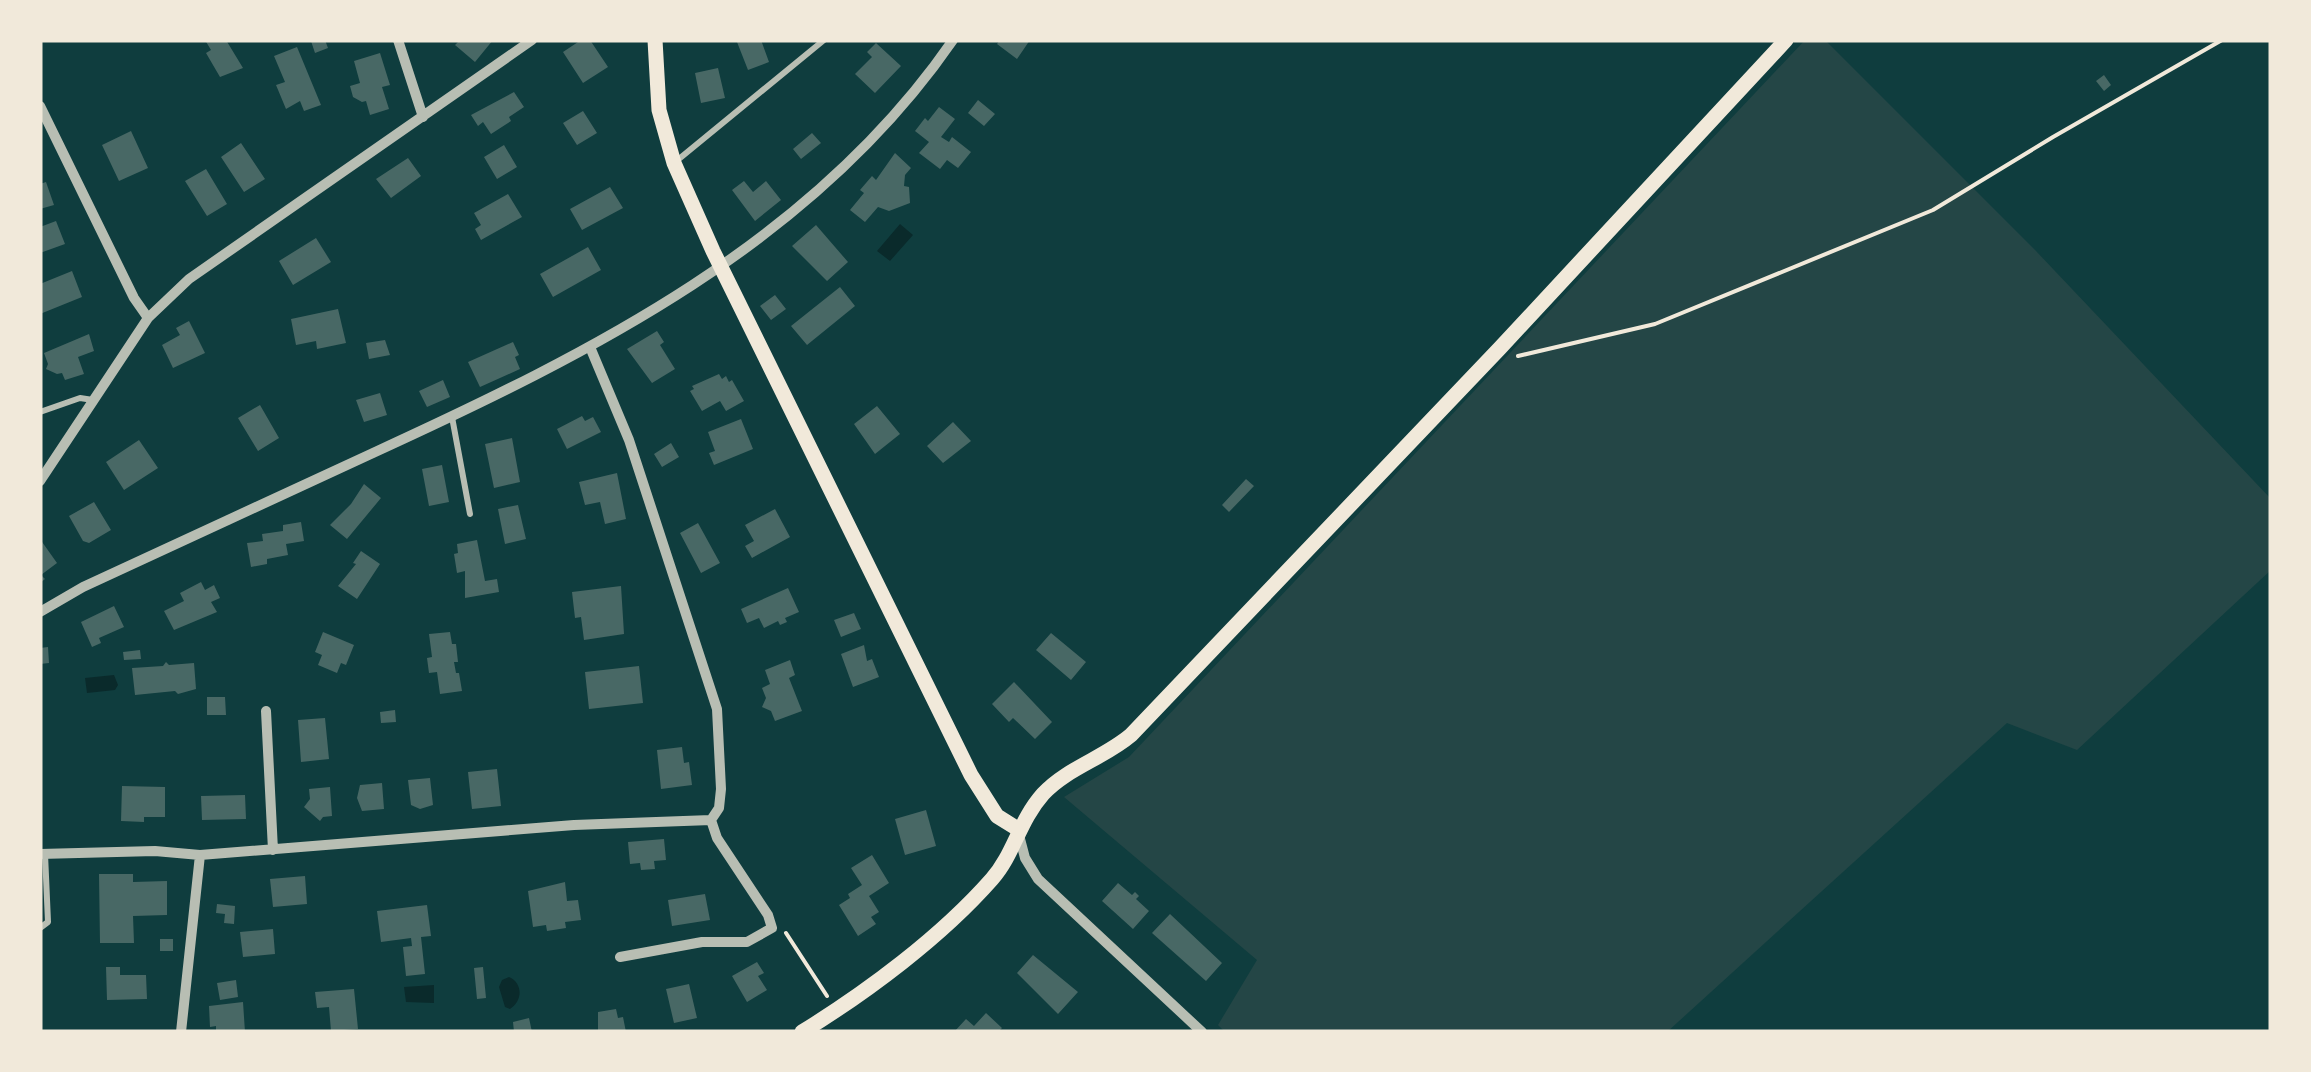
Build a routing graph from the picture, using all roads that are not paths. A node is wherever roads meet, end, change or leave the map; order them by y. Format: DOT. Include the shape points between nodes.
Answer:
graph roads {
  1 [pos="398,40"];
  2 [pos="532,40"];
  3 [pos="655,40"];
  4 [pos="824,40"];
  5 [pos="953,40"];
  6 [pos="1786,40"];
  7 [pos="40,106"];
  8 [pos="423,117"];
  9 [pos="674,162"];
  10 [pos="720,266"];
  11 [pos="148,318"];
  12 [pos="590,347"];
  13 [pos="94,400"];
  14 [pos="40,412"];
  15 [pos="452,416"];
  16 [pos="40,481"];
  17 [pos="470,514"];
  18 [pos="40,612"];
  19 [pos="266,711"];
  20 [pos="710,820"];
  21 [pos="1018,829"];
  22 [pos="273,850"];
  23 [pos="42,854"];
  24 [pos="200,855"];
  25 [pos="40,928"];
  26 [pos="620,957"];
  27 [pos="181,1032"];
  28 [pos="802,1032"];
  29 [pos="1202,1032"];
  1 -- 8 [label="street"];
  2 -- 8 [label="street"];
  3 -- 9 [label="main road" via="659,110"];
  4 -- 9 [label="lane"];
  5 -- 10 [label="street" via="850,164"];
  6 -- 21 [label="main road" via="1131,736 1056,782"];
  7 -- 11 [label="street"];
  8 -- 11 [label="street" via="189,279"];
  9 -- 10 [label="main road"];
  10 -- 12 [label="street"];
  10 -- 21 [label="main road" via="971,775 997,816"];
  11 -- 13 [label="street"];
  12 -- 15 [label="street"];
  12 -- 20 [label="street" via="629,440 717,709 722,789"];
  13 -- 14 [label="lane"];
  13 -- 16 [label="street"];
  15 -- 17 [label="lane"];
  15 -- 18 [label="street"];
  19 -- 22 [label="street"];
  20 -- 22 [label="street"];
  20 -- 26 [label="street" via="768,915 768,931 746,942 702,942"];
  21 -- 28 [label="main road" via="1002,867 958,912"];
  21 -- 29 [label="street" via="1038,880"];
  22 -- 24 [label="street"];
  23 -- 24 [label="street"];
  23 -- 25 [label="lane" via="48,922"];
  24 -- 27 [label="street"];
}
